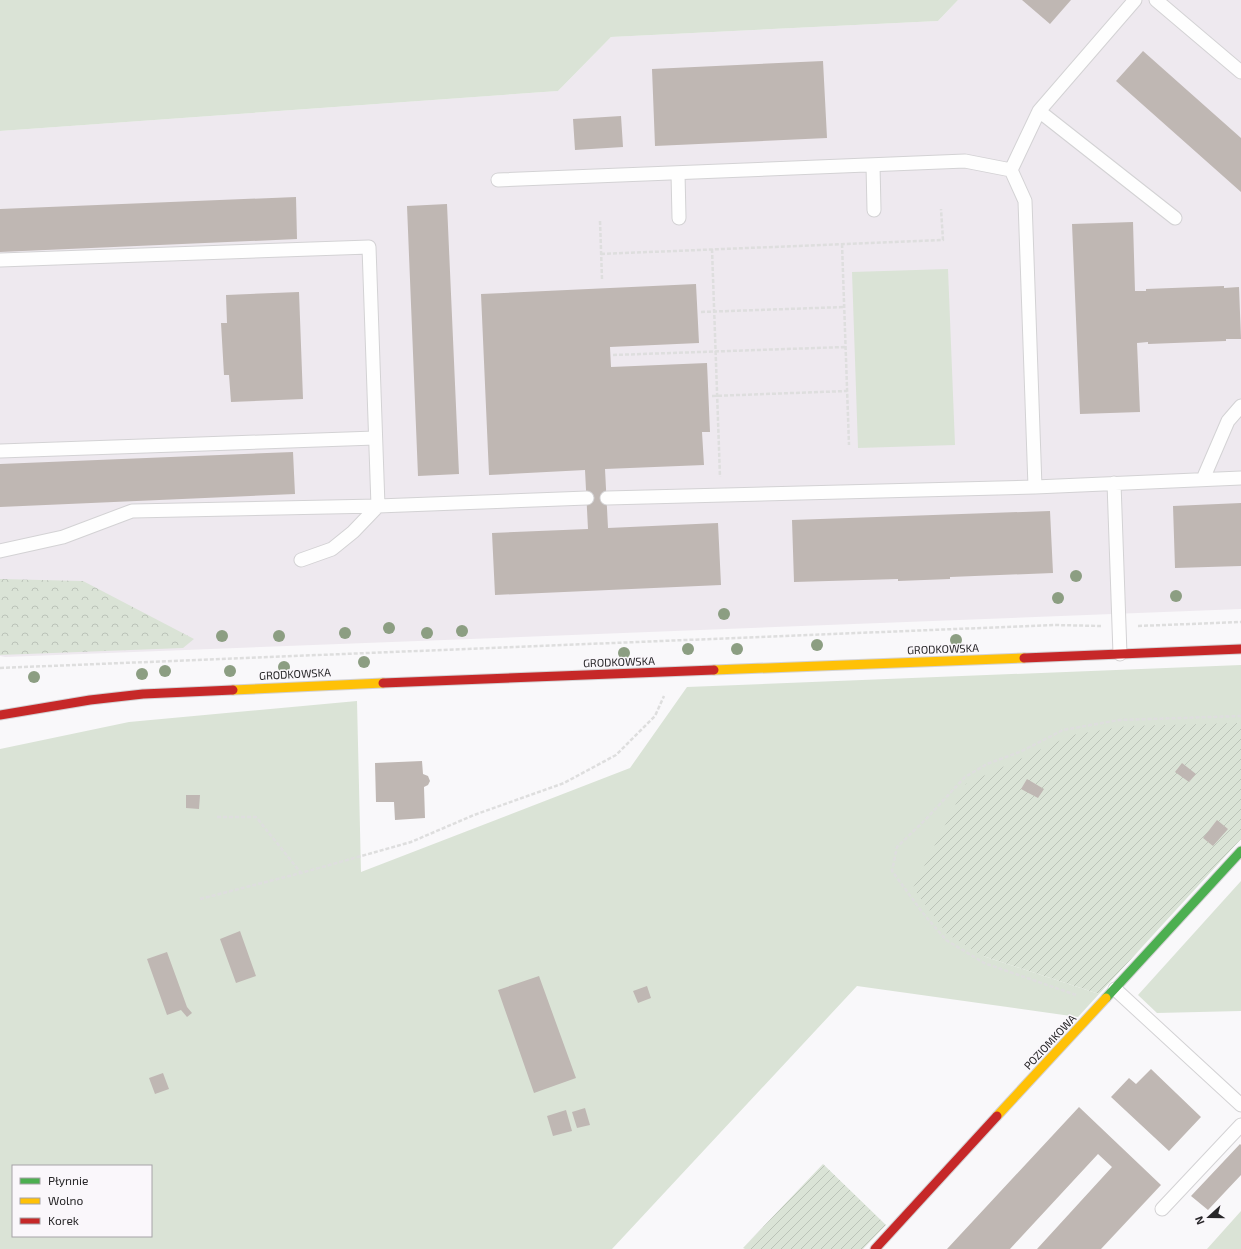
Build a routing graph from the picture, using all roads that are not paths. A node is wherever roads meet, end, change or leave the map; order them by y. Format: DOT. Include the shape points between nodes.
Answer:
graph roads {
  1 [pos="1135,0"];
  2 [pos="1156,0"];
  3 [pos="1241,72"];
  4 [pos="1039,110"];
  5 [pos="873,165"];
  6 [pos="1011,170"];
  7 [pos="678,173"];
  8 [pos="498,180"];
  9 [pos="874,210"];
  10 [pos="679,218"];
  11 [pos="1175,218"];
  12 [pos="0,260"];
  13 [pos="1241,406"];
  14 [pos="375,438"];
  15 [pos="0,451"];
  16 [pos="1241,478"];
  17 [pos="1203,479"];
  18 [pos="1114,483"];
  19 [pos="1035,487"];
  20 [pos="587,498"];
  21 [pos="607,498"];
  22 [pos="378,506"];
  23 [pos="0,552"];
  24 [pos="300,560"];
  25 [pos="1241,649"];
  26 [pos="1120,654"];
  27 [pos="0,715"];
  28 [pos="1241,851"];
  29 [pos="1115,989"];
  30 [pos="1241,1105"];
  31 [pos="1241,1125"];
  32 [pos="1162,1209"];
  33 [pos="875,1249"];
  1 -- 4 [label="lane"];
  2 -- 3 [label="lane"];
  4 -- 6 [label="lane"];
  4 -- 11 [label="lane"];
  5 -- 6 [label="lane" via="965,161"];
  5 -- 7 [label="lane"];
  5 -- 9 [label="lane"];
  6 -- 19 [label="lane" via="1025,201"];
  7 -- 8 [label="lane"];
  7 -- 10 [label="lane"];
  12 -- 14 [label="lane" via="369,247"];
  13 -- 17 [label="lane" via="1228,421"];
  14 -- 15 [label="lane"];
  14 -- 22 [label="lane"];
  16 -- 17 [label="lane"];
  17 -- 18 [label="lane"];
  18 -- 19 [label="lane"];
  18 -- 26 [label="lane"];
  19 -- 21 [label="lane"];
  20 -- 22 [label="lane"];
  22 -- 23 [label="lane" via="132,511 63,537"];
  22 -- 24 [label="lane" via="332,549"];
  25 -- 26 [label="main road, GRODKOWSKA"];
  26 -- 27 [label="main road, GRODKOWSKA" via="143,694"];
  28 -- 29 [label="main road, POZIOMKOWA"];
  29 -- 30 [label="lane"];
  29 -- 33 [label="main road, POZIOMKOWA"];
  31 -- 32 [label="lane"];
}
